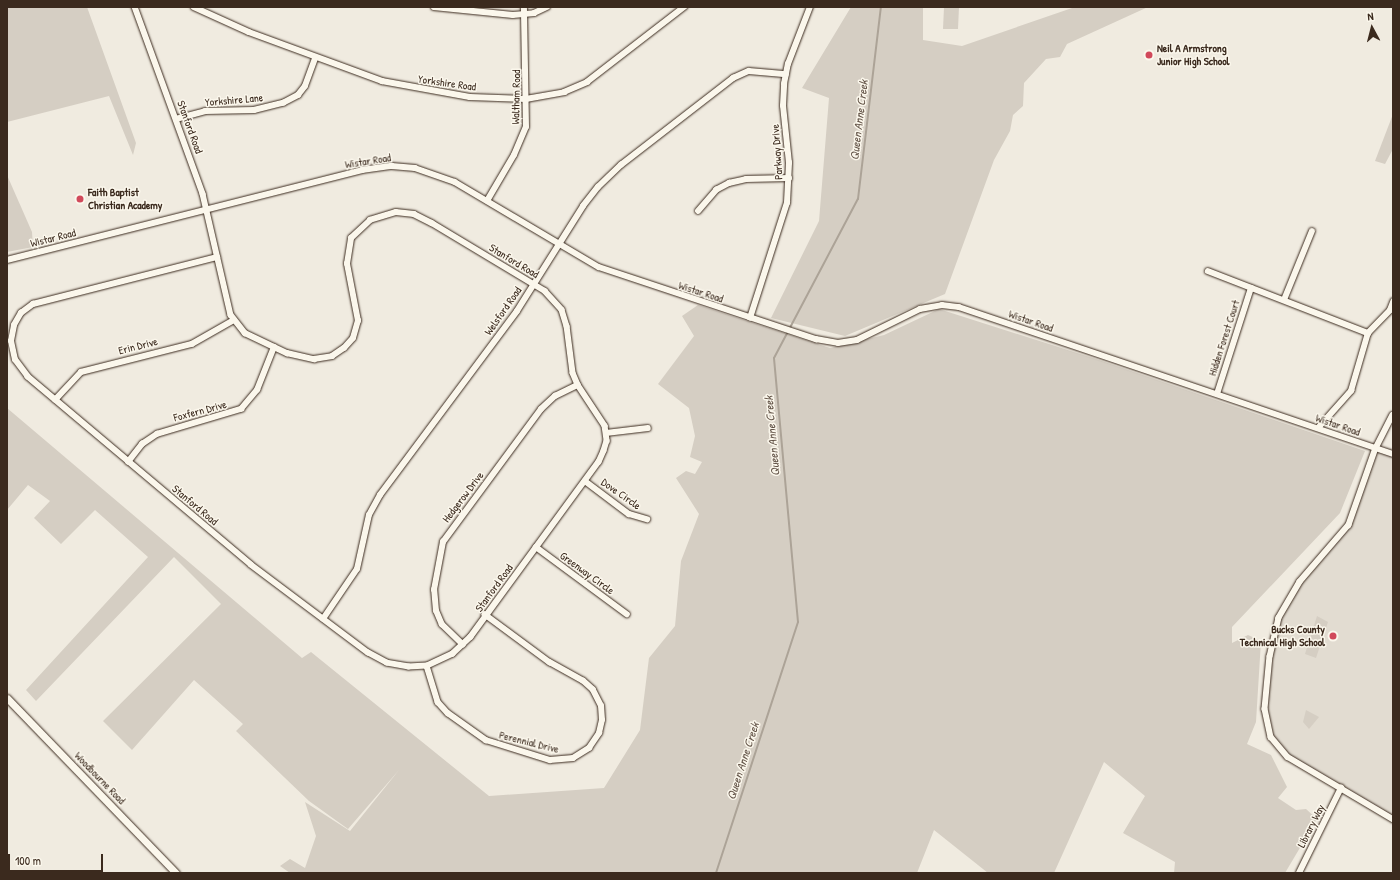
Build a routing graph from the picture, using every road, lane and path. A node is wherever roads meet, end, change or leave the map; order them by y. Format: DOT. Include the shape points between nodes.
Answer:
graph roads {
  1 [pos="135,7"];
  2 [pos="194,7"];
  3 [pos="434,7"];
  4 [pos="524,7"];
  5 [pos="547,7"];
  6 [pos="684,7"];
  7 [pos="810,7"];
  8 [pos="525,14"];
  9 [pos="315,58"];
  10 [pos="786,74"];
  11 [pos="526,99"];
  12 [pos="176,119"];
  13 [pos="789,178"];
  14 [pos="487,201"];
  15 [pos="206,209"];
  16 [pos="698,211"];
  17 [pos="1312,231"];
  18 [pos="559,244"];
  19 [pos="217,257"];
  20 [pos="7,260"];
  21 [pos="1208,271"];
  22 [pos="534,285"];
  23 [pos="1251,288"];
  24 [pos="1284,300"];
  25 [pos="1393,302"];
  26 [pos="750,318"];
  27 [pos="234,320"];
  28 [pos="1368,333"];
  29 [pos="274,347"];
  30 [pos="578,386"];
  31 [pos="1217,394"];
  32 [pos="55,400"];
  33 [pos="1393,415"];
  34 [pos="648,428"];
  35 [pos="1318,428"];
  36 [pos="606,433"];
  37 [pos="1376,448"];
  38 [pos="1393,454"];
  39 [pos="128,462"];
  40 [pos="586,481"];
  41 [pos="647,519"];
  42 [pos="536,547"];
  43 [pos="626,614"];
  44 [pos="486,615"];
  45 [pos="323,619"];
  46 [pos="463,645"];
  47 [pos="427,666"];
  48 [pos="7,698"];
  49 [pos="1341,788"];
  50 [pos="1393,819"];
  51 [pos="176,873"];
  52 [pos="1299,873"];
  1 -- 12 [label="street, Stanford Road"];
  2 -- 9 [label="street, Yorkshire Road" via="216,19"];
  3 -- 8 [label="street" via="487,14"];
  4 -- 8 [label="street, Waltham Road"];
  5 -- 8 [label="street"];
  6 -- 11 [label="street, Yorkshire Road" via="588,82 564,92"];
  7 -- 10 [label="street, Parkway Drive"];
  8 -- 11 [label="street, Waltham Road"];
  9 -- 11 [label="street, Yorkshire Road" via="400,86 470,97"];
  9 -- 12 [label="street, Yorkshire Lane" via="305,86 298,95 283,103 254,110 205,112"];
  10 -- 13 [label="street, Parkway Drive" via="783,106"];
  10 -- 18 [label="street, Welsford Road" via="750,71 733,78 610,175 583,206"];
  11 -- 14 [label="street, Waltham Road" via="526,127 522,139"];
  12 -- 15 [label="street, Stanford Road"];
  13 -- 16 [label="street" via="746,179 729,183 716,190"];
  13 -- 26 [label="street, Parkway Drive" via="784,217"];
  14 -- 15 [label="street, Wistar Road" via="440,175 392,166 362,170"];
  14 -- 18 [label="street, Wistar Road"];
  15 -- 19 [label="street, Stanford Road"];
  15 -- 20 [label="street, Wistar Road"];
  17 -- 24 [label="street"];
  18 -- 22 [label="street, Welsford Road"];
  18 -- 26 [label="street, Wistar Road" via="616,274"];
  19 -- 27 [label="street, Stanford Road"];
  19 -- 32 [label="street, Stanford Road" via="43,300 21,313 12,334 11,345 15,360 28,377"];
  21 -- 23 [label="street"];
  22 -- 29 [label="street, Stanford Road" via="419,215 404,212 384,215 362,225 348,246 347,264 358,316 357,327 349,342 338,353 318,359 303,358"];
  22 -- 30 [label="street, Stanford Road" via="550,295 562,310 567,326 571,363"];
  22 -- 45 [label="street, Welsford Road" via="380,495 369,515 357,569"];
  23 -- 24 [label="street"];
  23 -- 31 [label="street, Hidden Forest Court"];
  24 -- 28 [label="street"];
  25 -- 28 [label="street" via="1390,310"];
  26 -- 31 [label="street, Wistar Road" via="826,342 852,341 864,338 920,310 950,306 984,315"];
  27 -- 29 [label="street, Stanford Road" via="245,333"];
  27 -- 32 [label="street, Erin Drive" via="192,344 81,372"];
  28 -- 35 [label="street" via="1351,391"];
  29 -- 39 [label="street, Foxfern Drive" via="258,390 245,407 230,414 157,434 142,444"];
  30 -- 36 [label="street, Stanford Road" via="598,412"];
  30 -- 46 [label="street, Hedgerow Drive" via="555,396 541,409 443,542 434,590 436,611 442,625"];
  31 -- 35 [label="street, Wistar Road"];
  32 -- 39 [label="street, Stanford Road"];
  33 -- 37 [label="street"];
  34 -- 36 [label="street"];
  35 -- 37 [label="street, Wistar Road"];
  36 -- 40 [label="street, Stanford Road" via="604,451"];
  37 -- 38 [label="street, Wistar Road"];
  37 -- 49 [label="street" via="1349,525 1293,590 1279,618 1270,656 1265,709 1271,737 1288,757"];
  39 -- 45 [label="street, Stanford Road" via="250,565"];
  40 -- 41 [label="street, Dove Circle" via="629,514"];
  40 -- 42 [label="street, Stanford Road"];
  42 -- 43 [label="street, Greenway Circle"];
  42 -- 44 [label="street, Stanford Road"];
  44 -- 46 [label="street, Stanford Road"];
  44 -- 47 [label="street, Perennial Drive" via="550,663 583,681 593,690 601,706 602,720 599,733 589,748 573,758 550,760 486,740 448,713 438,702"];
  45 -- 47 [label="street, Stanford Road" via="379,660 399,666"];
  46 -- 47 [label="street, Stanford Road" via="452,654"];
  48 -- 51 [label="main road, Woodbourne Road"];
  49 -- 50 [label="street"];
  49 -- 52 [label="street, Library Way"];
}
